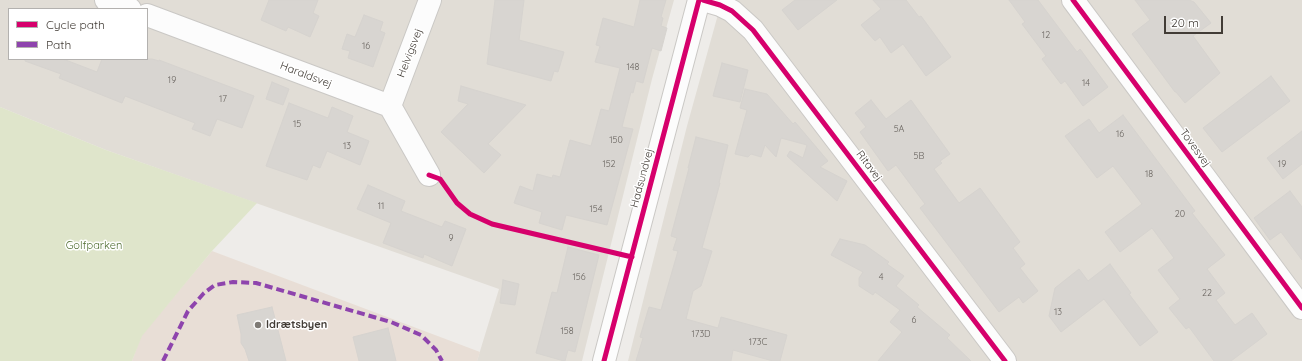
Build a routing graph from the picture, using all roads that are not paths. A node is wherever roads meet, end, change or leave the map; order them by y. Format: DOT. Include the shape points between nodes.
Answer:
graph roads {
  1 [pos="106,0"];
  2 [pos="430,0"];
  3 [pos="699,0"];
  4 [pos="703,0"];
  5 [pos="1073,0"];
  6 [pos="127,8"];
  7 [pos="148,15"];
  8 [pos="390,106"];
  9 [pos="429,175"];
  10 [pos="1302,308"];
  11 [pos="604,361"];
  12 [pos="1006,361"];
  1 -- 6 [label="street"];
  2 -- 8 [label="street, Helvigsvej"];
  3 -- 11 [label="street, Hadsundvej"];
  4 -- 12 [label="street, Ritavej" via="732,12 753,30"];
  5 -- 10 [label="street, Tovesvej"];
  7 -- 8 [label="street, Haraldsvej"];
  8 -- 9 [label="street"];
}
